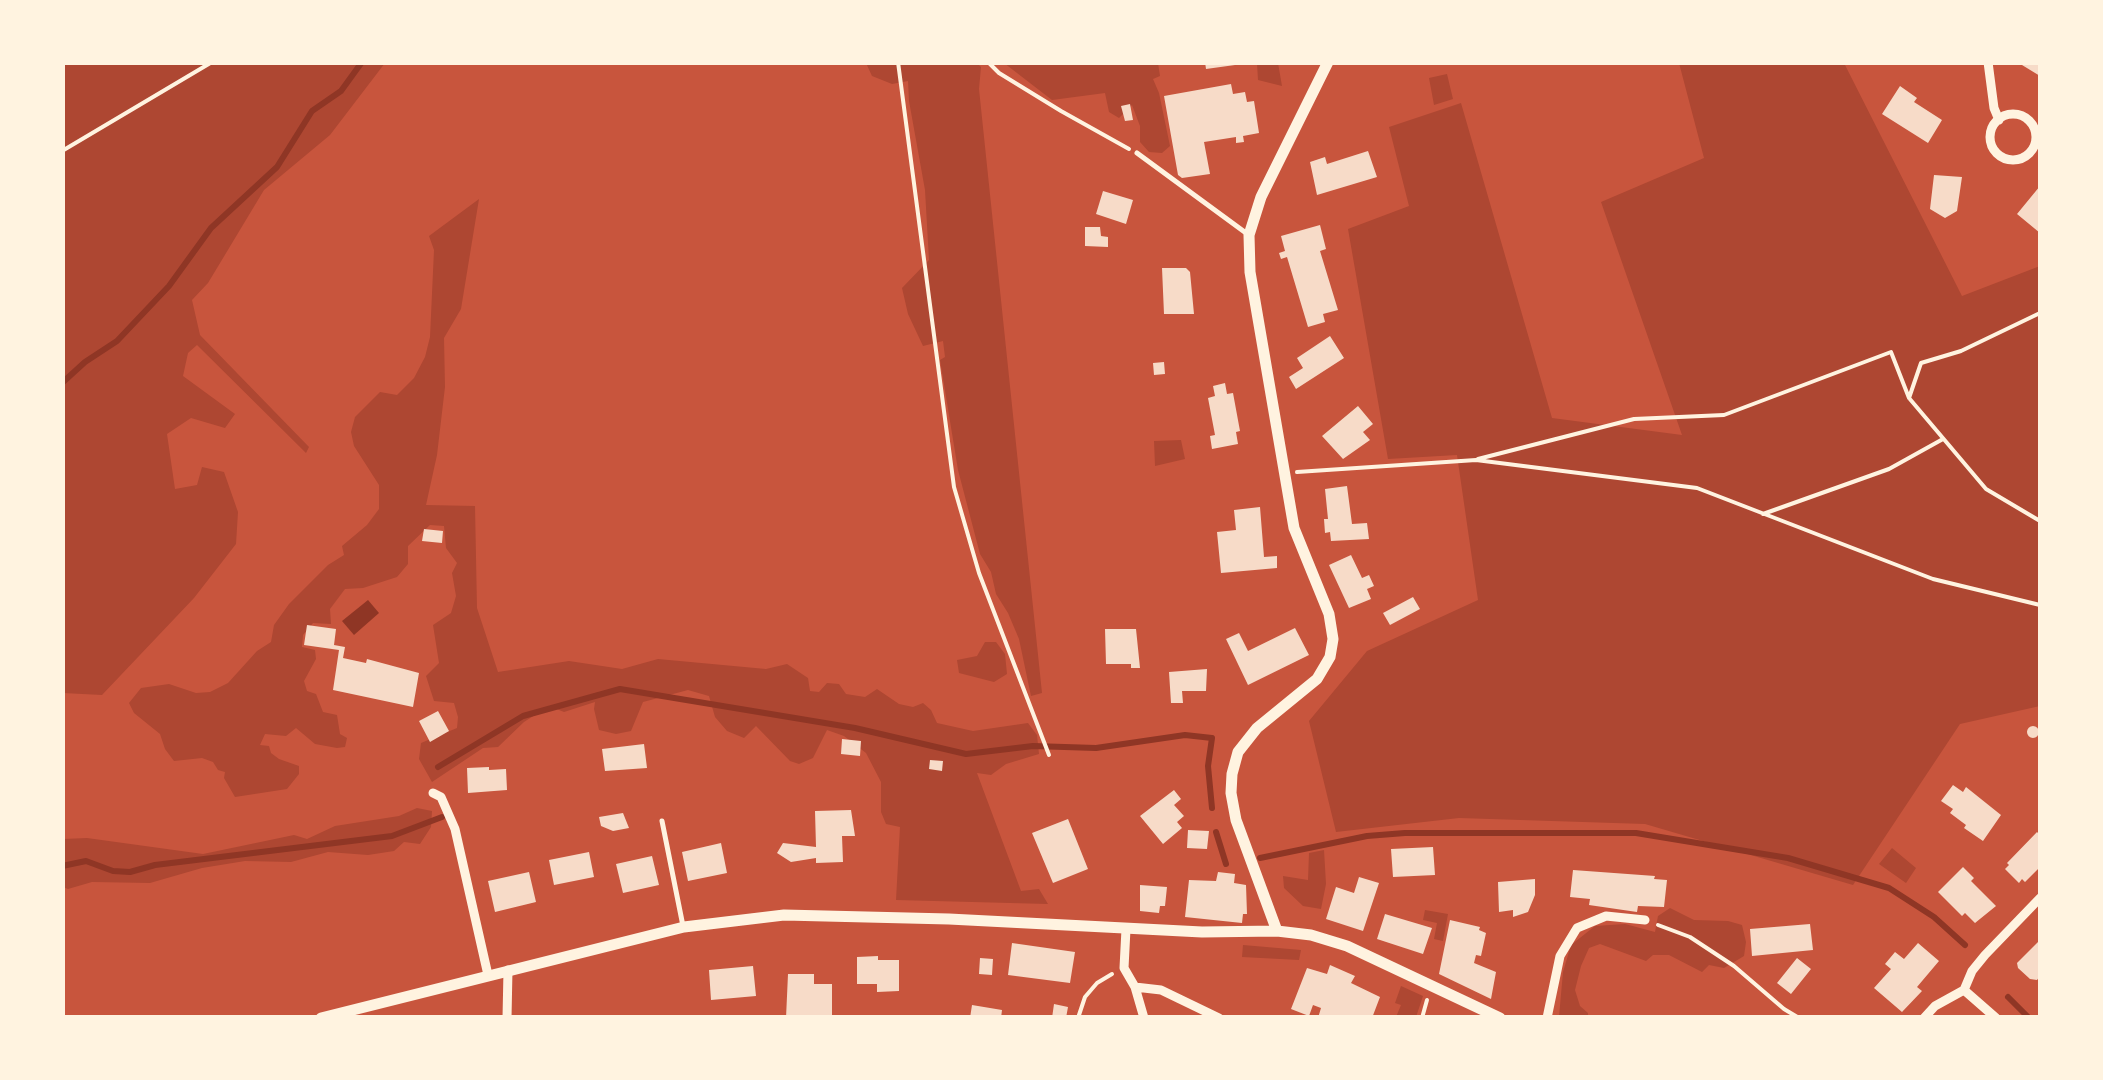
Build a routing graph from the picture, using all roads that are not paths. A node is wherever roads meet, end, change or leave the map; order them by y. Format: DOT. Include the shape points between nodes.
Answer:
graph roads {
  1 [pos="1328,62"];
  2 [pos="1988,62"];
  3 [pos="1999,120"];
  4 [pos="1137,153"];
  5 [pos="1249,235"];
  6 [pos="433,793"];
  7 [pos="662,821"];
  8 [pos="2040,898"];
  9 [pos="1644,920"];
  10 [pos="684,926"];
  11 [pos="1126,929"];
  12 [pos="1276,931"];
  13 [pos="1124,968"];
  14 [pos="508,970"];
  15 [pos="1112,974"];
  16 [pos="488,975"];
  17 [pos="1136,987"];
  18 [pos="1964,990"];
  19 [pos="321,1018"];
  20 [pos="507,1018"];
  21 [pos="1144,1018"];
  22 [pos="1219,1018"];
  23 [pos="1500,1018"];
  24 [pos="1547,1018"];
  25 [pos="1924,1018"];
  26 [pos="1996,1018"];
  1 -- 5 [label="street"];
  2 -- 3 [label="street"];
  3 -- 3 [label="street" via="1991,133 1998,154 2013,160 2028,155 2036,143 2031,123 2012,114"];
  4 -- 5 [label="lane"];
  5 -- 12 [label="street" via="1294,528 1333,638 1316,678 1257,728 1238,752 1232,774 1236,820"];
  6 -- 16 [label="street" via="455,829"];
  7 -- 10 [label="lane"];
  8 -- 18 [label="street" via="1984,955"];
  9 -- 24 [label="street" via="1606,916 1576,928 1560,956"];
  10 -- 11 [label="street" via="784,915"];
  10 -- 14 [label="street"];
  11 -- 12 [label="street"];
  11 -- 13 [label="street"];
  12 -- 23 [label="street" via="1347,946"];
  13 -- 15 [label="street"];
  13 -- 17 [label="street"];
  14 -- 16 [label="street"];
  14 -- 20 [label="street"];
  16 -- 19 [label="street"];
  17 -- 21 [label="street"];
  17 -- 22 [label="street" via="1161,990"];
  18 -- 25 [label="street"];
  18 -- 26 [label="street"];
}
